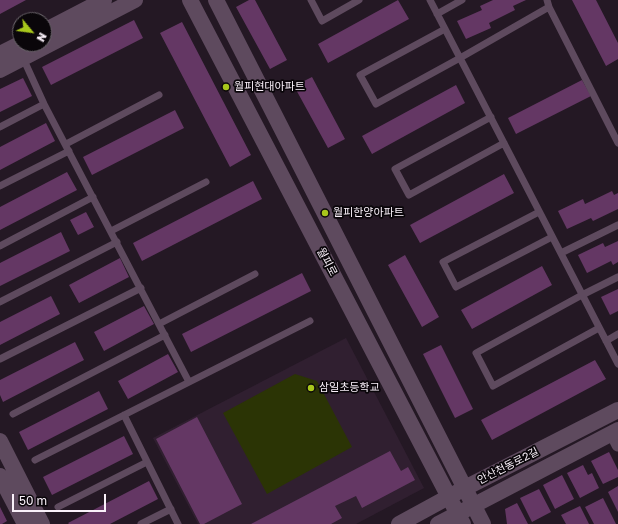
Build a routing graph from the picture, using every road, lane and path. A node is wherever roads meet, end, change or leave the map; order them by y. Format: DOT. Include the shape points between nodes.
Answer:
graph roads {
  1 [pos="104,0"];
  2 [pos="135,0"];
  3 [pos="190,0"];
  4 [pos="216,0"];
  5 [pos="311,0"];
  6 [pos="360,0"];
  7 [pos="430,0"];
  8 [pos="462,0"];
  9 [pos="548,3"];
  10 [pos="438,14"];
  11 [pos="52,27"];
  12 [pos="445,29"];
  13 [pos="52,37"];
  14 [pos="14,52"];
  15 [pos="20,52"];
  16 [pos="21,52"];
  17 [pos="0,54"];
  18 [pos="460,58"];
  19 [pos="0,70"];
  20 [pos="159,95"];
  21 [pos="44,104"];
  22 [pos="491,117"];
  23 [pos="0,127"];
  24 [pos="504,143"];
  25 [pos="618,143"];
  26 [pos="66,144"];
  27 [pos="69,151"];
  28 [pos="206,182"];
  29 [pos="0,186"];
  30 [pos="93,197"];
  31 [pos="539,212"];
  32 [pos="618,224"];
  33 [pos="111,231"];
  34 [pos="552,236"];
  35 [pos="117,242"];
  36 [pos="0,246"];
  37 [pos="560,253"];
  38 [pos="255,274"];
  39 [pos="618,277"];
  40 [pos="140,288"];
  41 [pos="582,295"];
  42 [pos="0,302"];
  43 [pos="310,321"];
  44 [pos="159,324"];
  45 [pos="600,328"];
  46 [pos="618,334"];
  47 [pos="165,335"];
  48 [pos="606,341"];
  49 [pos="0,359"];
  50 [pos="618,364"];
  51 [pos="190,382"];
  52 [pos="618,410"];
  53 [pos="13,414"];
  54 [pos="124,415"];
  55 [pos="616,436"];
  56 [pos="0,441"];
  57 [pos="35,460"];
  58 [pos="147,462"];
  59 [pos="0,476"];
  60 [pos="465,488"];
  61 [pos="450,498"];
  62 [pos="474,505"];
  63 [pos="58,508"];
  64 [pos="171,509"];
  65 [pos="460,519"];
  66 [pos="26,524"];
  67 [pos="42,524"];
  68 [pos="141,524"];
  69 [pos="178,524"];
  70 [pos="399,524"];
  71 [pos="438,524"];
  72 [pos="484,524"];
  1 -- 11 [label="street"];
  2 -- 13 [label="street"];
  3 -- 61 [label="street, 월피로"];
  4 -- 60 [label="street, 월피로"];
  5 -- 6 [label="lane" via="322,21"];
  7 -- 10 [label="lane"];
  8 -- 10 [label="lane"];
  9 -- 18 [label="lane"];
  9 -- 25 [label="lane"];
  10 -- 12 [label="lane"];
  12 -- 18 [label="lane"];
  12 -- 18 [label="lane" via="360,75 376,104"];
  14 -- 17 [label="street"];
  15 -- 19 [label="street"];
  16 -- 21 [label="lane"];
  18 -- 22 [label="lane"];
  20 -- 26 [label="lane"];
  21 -- 23 [label="lane"];
  21 -- 26 [label="lane"];
  22 -- 24 [label="lane"];
  22 -- 24 [label="lane" via="395,169 409,195"];
  24 -- 31 [label="lane"];
  26 -- 27 [label="lane"];
  27 -- 29 [label="lane"];
  27 -- 30 [label="lane"];
  28 -- 33 [label="lane"];
  30 -- 33 [label="lane"];
  30 -- 36 [label="lane"];
  31 -- 34 [label="lane"];
  31 -- 34 [label="lane" via="444,262 456,287"];
  32 -- 37 [label="lane"];
  33 -- 35 [label="lane"];
  34 -- 37 [label="lane"];
  35 -- 40 [label="lane"];
  35 -- 42 [label="lane"];
  37 -- 41 [label="lane"];
  38 -- 44 [label="lane"];
  39 -- 41 [label="lane"];
  40 -- 44 [label="lane"];
  40 -- 49 [label="lane"];
  41 -- 45 [label="lane"];
  41 -- 45 [label="lane" via="476,353 493,386"];
  43 -- 51 [label="lane"];
  44 -- 47 [label="lane"];
  45 -- 48 [label="lane"];
  46 -- 48 [label="lane"];
  47 -- 51 [label="lane"];
  47 -- 53 [label="lane"];
  48 -- 50 [label="lane"];
  51 -- 54 [label="lane"];
  52 -- 60 [label="street, 안산천동로2길"];
  54 -- 57 [label="lane"];
  54 -- 58 [label="lane"];
  55 -- 62 [label="street, 안산천동로2길"];
  56 -- 67 [label="street"];
  58 -- 63 [label="lane"];
  58 -- 64 [label="lane"];
  59 -- 66 [label="street"];
  60 -- 61 [label="street, 안산천동로2길"];
  60 -- 62 [label="street, 월피로"];
  61 -- 65 [label="street, 월피로"];
  61 -- 70 [label="street, 안산천동로2길"];
  62 -- 65 [label="street, 안산천동로2길"];
  62 -- 72 [label="street, 월피로"];
  64 -- 68 [label="lane"];
  64 -- 69 [label="lane"];
  65 -- 71 [label="street, 안산천동로2길"];
}
